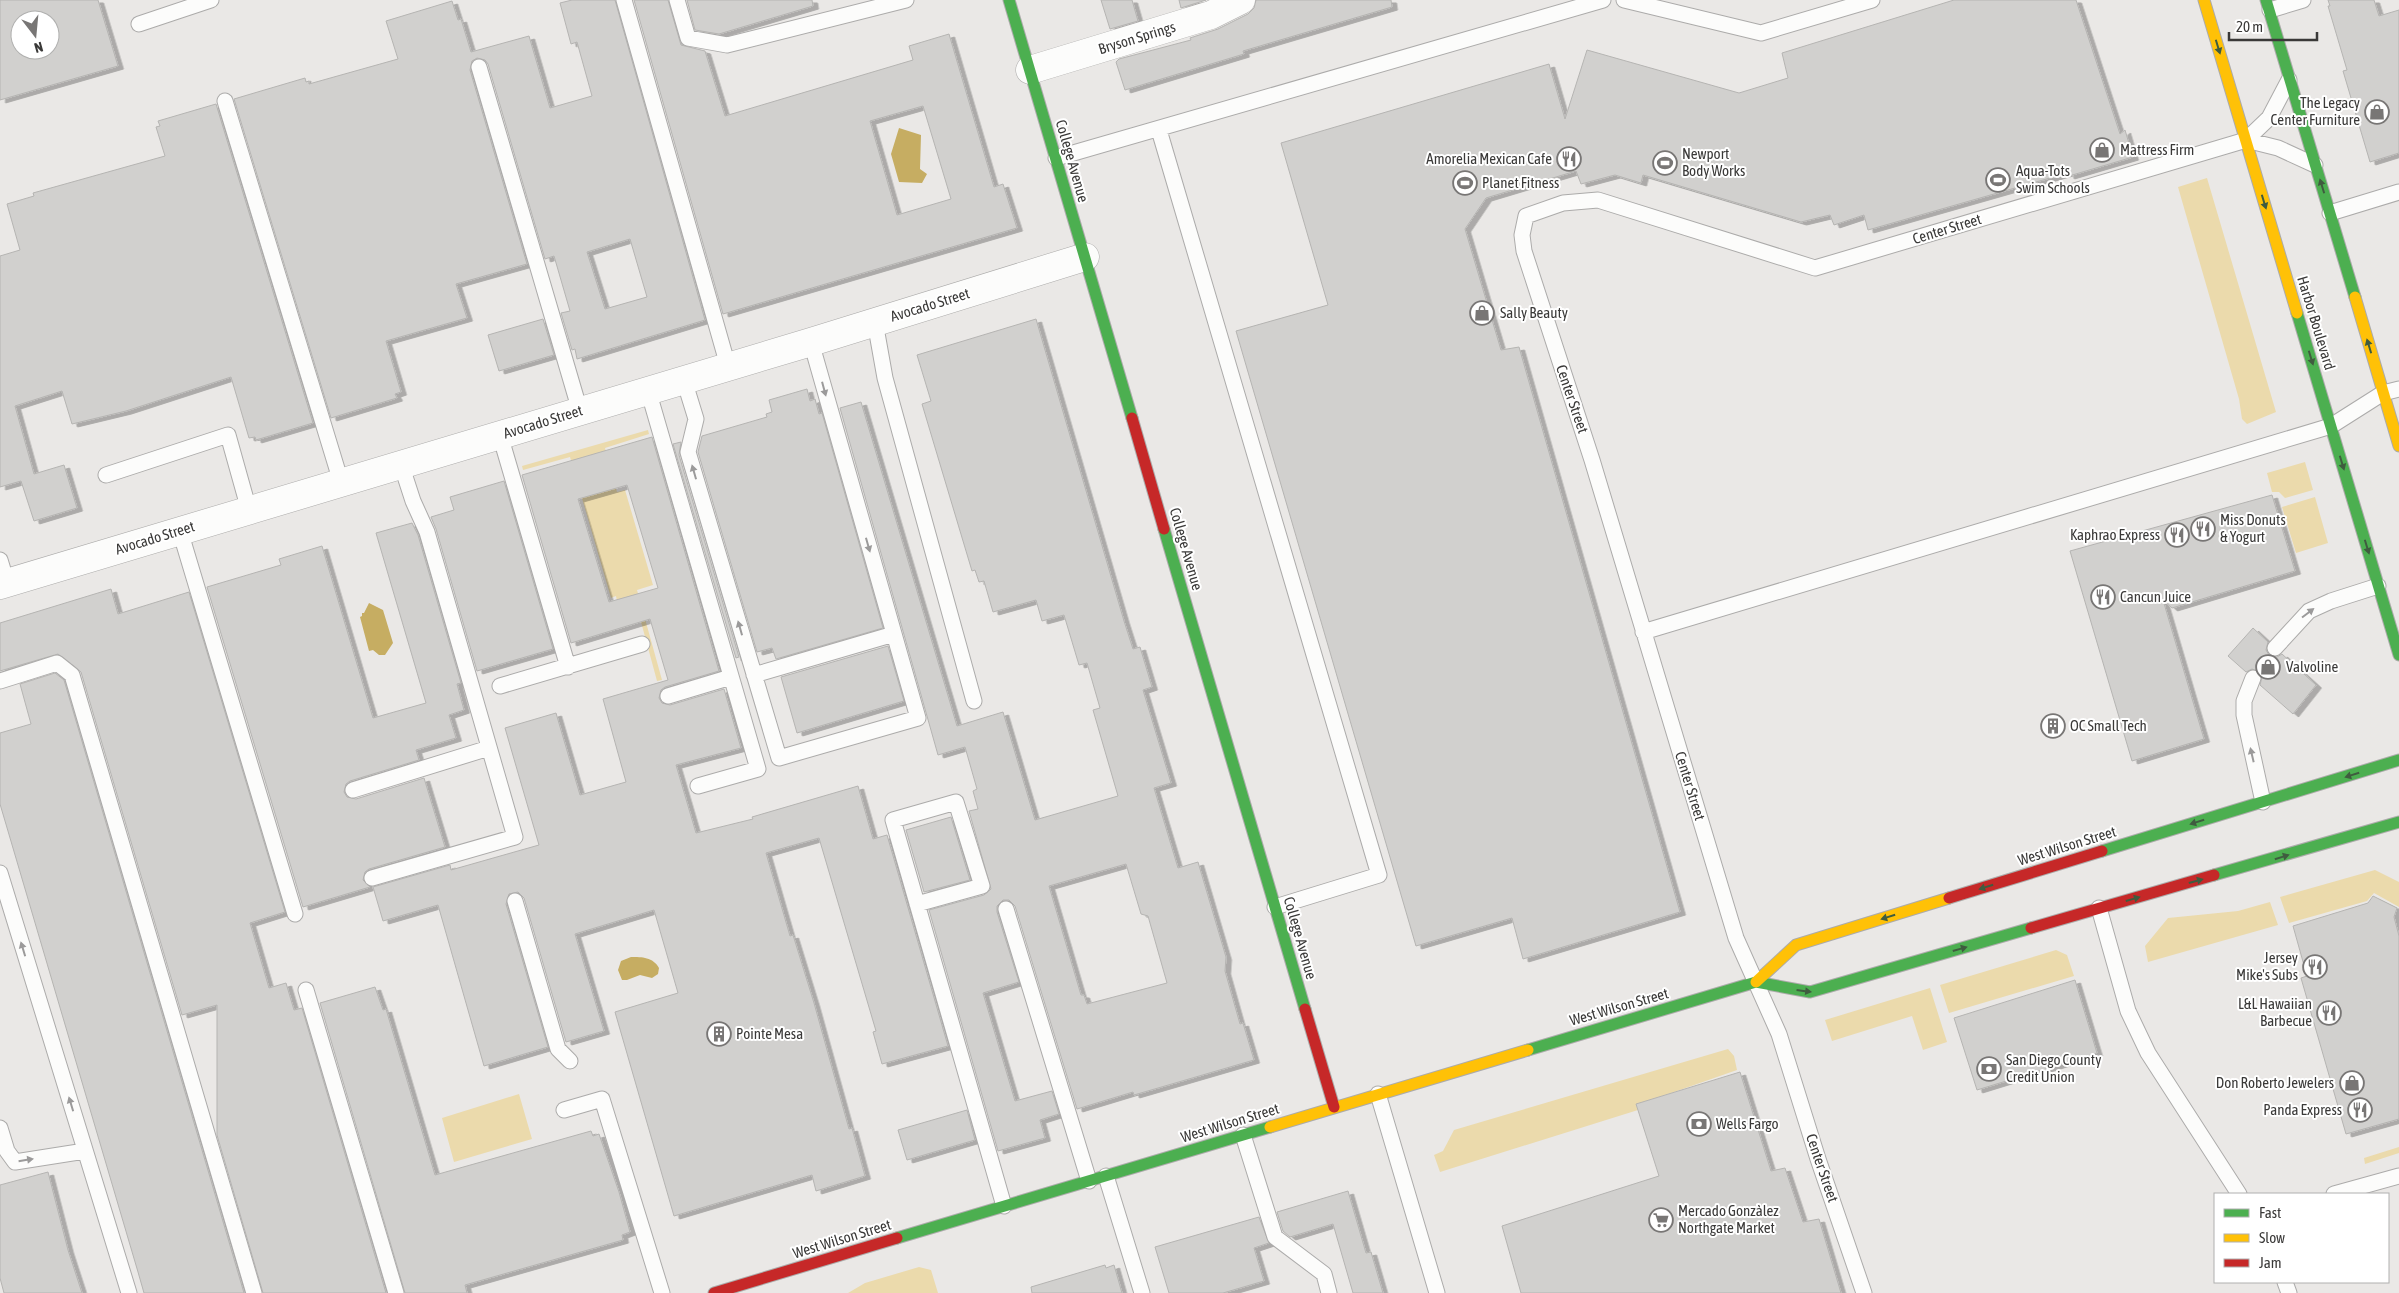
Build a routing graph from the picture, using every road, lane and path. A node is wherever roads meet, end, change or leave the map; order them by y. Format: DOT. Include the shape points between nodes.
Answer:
graph roads {
  1 [pos="211,0"];
  2 [pos="624,0"];
  3 [pos="677,0"];
  4 [pos="906,0"];
  5 [pos="1009,0"];
  6 [pos="1241,0"];
  7 [pos="1603,0"];
  8 [pos="1624,0"];
  9 [pos="1872,0"];
  10 [pos="2204,0"];
  11 [pos="2303,0"];
  12 [pos="2268,5"];
  13 [pos="140,24"];
  14 [pos="478,67"];
  15 [pos="1030,70"];
  16 [pos="2290,79"];
  17 [pos="225,101"];
  18 [pos="1159,130"];
  19 [pos="2246,140"];
  20 [pos="1056,158"];
  21 [pos="2315,165"];
  22 [pos="2399,192"];
  23 [pos="2330,213"];
  24 [pos="1085,257"];
  25 [pos="875,322"];
  26 [pos="811,342"];
  27 [pos="728,366"];
  28 [pos="684,380"];
  29 [pos="2399,389"];
  30 [pos="648,390"];
  31 [pos="2383,393"];
  32 [pos="580,411"];
  33 [pos="2331,426"];
  34 [pos="500,435"];
  35 [pos="2399,446"];
  36 [pos="401,464"];
  37 [pos="106,475"];
  38 [pos="341,482"];
  39 [pos="249,510"];
  40 [pos="180,530"];
  41 [pos="2,576"];
  42 [pos="2378,586"];
  43 [pos="1643,632"];
  44 [pos="894,634"];
  45 [pos="642,644"];
  46 [pos="2275,648"];
  47 [pos="2399,656"];
  48 [pos="568,667"];
  49 [pos="754,675"];
  50 [pos="731,677"];
  51 [pos="2253,678"];
  52 [pos="0,681"];
  53 [pos="500,686"];
  54 [pos="668,696"];
  55 [pos="974,700"];
  56 [pos="489,748"];
  57 [pos="2399,760"];
  58 [pos="698,786"];
  59 [pos="353,790"];
  60 [pos="2263,802"];
  61 [pos="2399,822"];
  62 [pos="0,873"];
  63 [pos="372,878"];
  64 [pos="515,901"];
  65 [pos="917,904"];
  66 [pos="1275,907"];
  67 [pos="2099,908"];
  68 [pos="1006,909"];
  69 [pos="295,914"];
  70 [pos="1756,982"];
  71 [pos="306,990"];
  72 [pos="570,1062"];
  73 [pos="1378,1094"];
  74 [pos="1334,1108"];
  75 [pos="564,1110"];
  76 [pos="0,1128"];
  77 [pos="1243,1135"];
  78 [pos="85,1151"];
  79 [pos="1106,1176"];
  80 [pos="2399,1176"];
  81 [pos="1089,1181"];
  82 [pos="2237,1193"];
  83 [pos="2338,1193"];
  84 [pos="1004,1206"];
  85 [pos="129,1293"];
  86 [pos="254,1293"];
  87 [pos="396,1293"];
  88 [pos="662,1293"];
  89 [pos="714,1293"];
  90 [pos="1142,1293"];
  91 [pos="1329,1293"];
  92 [pos="1437,1293"];
  93 [pos="1864,1293"];
  1 -- 13 [label="lane"];
  2 -- 27 [label="lane"];
  3 -- 4 [label="lane" via="688,38 727,45"];
  5 -- 15 [label="street, College Avenue"];
  6 -- 15 [label="street, Bryson Springs" via="1211,15"];
  7 -- 18 [label="lane"];
  8 -- 9 [label="lane" via="1761,33"];
  10 -- 19 [label="street, Harbor Boulevard, one-way"];
  11 -- 12 [label="lane"];
  12 -- 16 [label="street"];
  14 -- 32 [label="lane"];
  15 -- 20 [label="street, College Avenue"];
  16 -- 19 [label="lane" via="2270,118"];
  16 -- 21 [label="street"];
  17 -- 38 [label="lane"];
  18 -- 20 [label="lane"];
  18 -- 66 [label="lane" via="1379,876"];
  19 -- 21 [label="lane" via="2278,148"];
  19 -- 33 [label="street, Harbor Boulevard, one-way"];
  19 -- 43 [label="lane, Center Street" via="1815,268 1598,200 1563,203 1526,216 1522,234 1524,251 1592,460"];
  20 -- 24 [label="street, College Avenue"];
  23 -- 21 [label="street, one-way"];
  22 -- 23 [label="lane"];
  31 -- 23 [label="street, one-way"];
  24 -- 25 [label="street, Avocado Street"];
  24 -- 66 [label="street, College Avenue"];
  25 -- 26 [label="street, Avocado Street"];
  25 -- 55 [label="lane" via="885,378"];
  26 -- 27 [label="street, Avocado Street"];
  26 -- 44 [label="lane, one-way"];
  27 -- 28 [label="street, Avocado Street"];
  28 -- 30 [label="street, Avocado Street"];
  49 -- 28 [label="lane, one-way" via="688,452 696,419"];
  29 -- 31 [label="lane"];
  30 -- 32 [label="street, Avocado Street"];
  30 -- 50 [label="lane"];
  31 -- 33 [label="lane"];
  31 -- 35 [label="street"];
  32 -- 34 [label="street, Avocado Street"];
  33 -- 42 [label="street, Harbor Boulevard, one-way"];
  33 -- 43 [label="lane"];
  34 -- 36 [label="street, Avocado Street"];
  34 -- 48 [label="lane"];
  36 -- 38 [label="street, Avocado Street"];
  36 -- 56 [label="lane" via="427,532"];
  37 -- 39 [label="lane" via="228,435"];
  38 -- 39 [label="street, Avocado Street"];
  39 -- 40 [label="street, Avocado Street"];
  40 -- 41 [label="street, Avocado Street"];
  40 -- 69 [label="lane"];
  46 -- 42 [label="lane, one-way" via="2309,611"];
  42 -- 47 [label="street, Harbor Boulevard"];
  43 -- 70 [label="lane, Center Street" via="1736,938"];
  44 -- 49 [label="lane"];
  44 -- 49 [label="lane" via="918,718 779,758"];
  45 -- 48 [label="lane"];
  48 -- 53 [label="lane"];
  50 -- 54 [label="lane"];
  50 -- 58 [label="lane" via="758,769"];
  60 -- 51 [label="lane, one-way" via="2244,715 2244,701"];
  52 -- 86 [label="lane" via="57,663 72,675"];
  56 -- 59 [label="lane"];
  56 -- 63 [label="lane" via="515,837"];
  57 -- 60 [label="street, West Wilson Street, one-way"];
  60 -- 70 [label="street, West Wilson Street, one-way" via="1796,945"];
  67 -- 61 [label="street, West Wilson Street, one-way"];
  78 -- 62 [label="lane, one-way"];
  64 -- 72 [label="lane" via="558,1049"];
  65 -- 65 [label="lane" via="893,820 956,802 982,886"];
  65 -- 84 [label="lane"];
  66 -- 74 [label="street, College Avenue"];
  70 -- 67 [label="street, West Wilson Street, one-way" via="1810,992"];
  67 -- 82 [label="lane" via="2128,1011 2148,1053"];
  68 -- 81 [label="lane"];
  70 -- 73 [label="street, West Wilson Street"];
  70 -- 93 [label="lane, Center Street" via="1779,1034"];
  71 -- 87 [label="lane"];
  73 -- 74 [label="street, West Wilson Street"];
  73 -- 92 [label="lane"];
  74 -- 77 [label="street, West Wilson Street"];
  75 -- 88 [label="lane" via="602,1099"];
  76 -- 78 [label="lane, one-way" via="7,1151 15,1162"];
  77 -- 79 [label="street, West Wilson Street"];
  77 -- 91 [label="lane" via="1275,1238 1324,1274"];
  78 -- 85 [label="lane"];
  79 -- 81 [label="street, West Wilson Street"];
  79 -- 90 [label="lane"];
  80 -- 83 [label="lane"];
  81 -- 84 [label="street, West Wilson Street"];
  84 -- 89 [label="street, West Wilson Street"];
}
